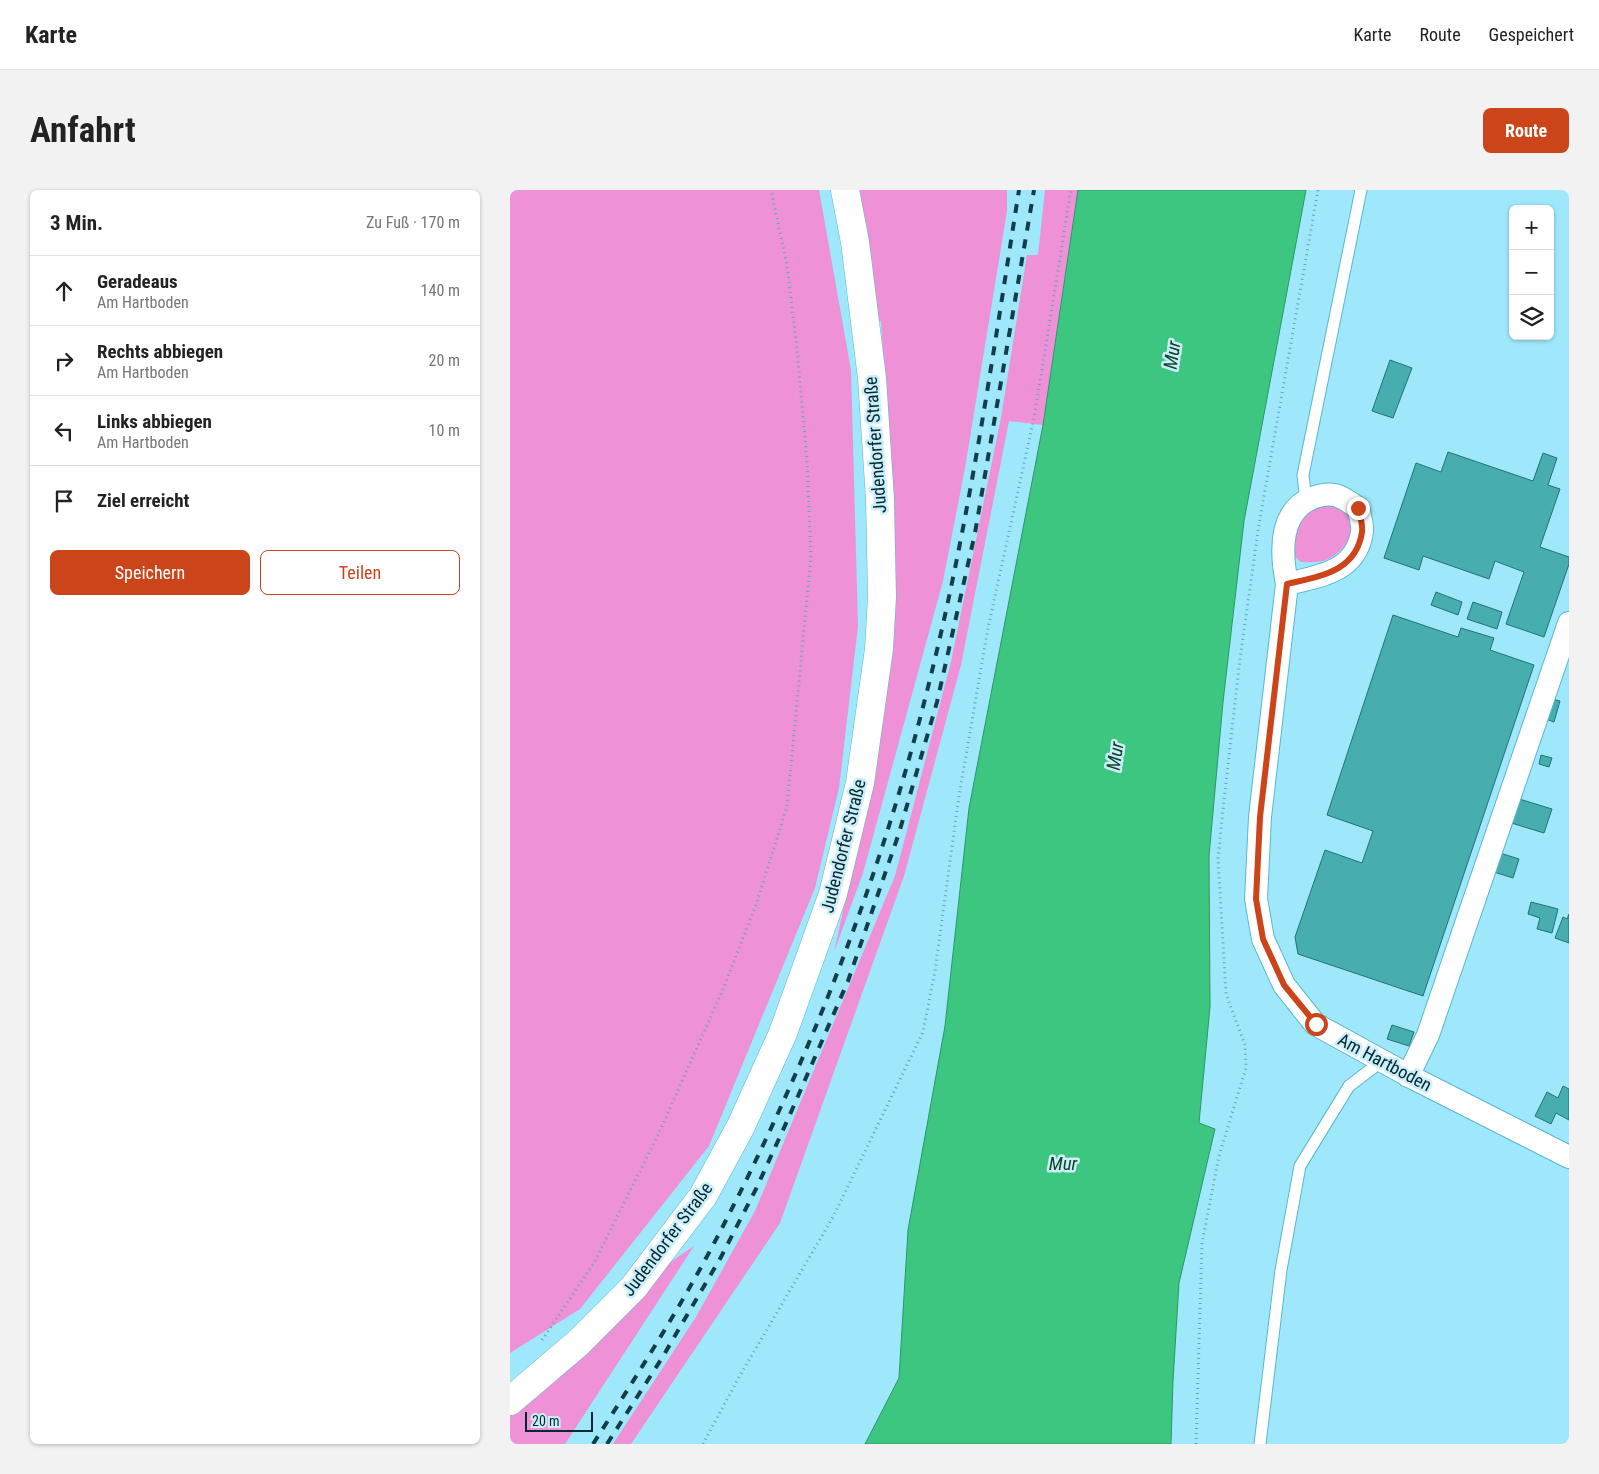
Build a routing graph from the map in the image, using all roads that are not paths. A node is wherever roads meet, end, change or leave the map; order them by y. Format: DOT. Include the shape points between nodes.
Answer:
graph roads {
  1 [pos="845,190"];
  2 [pos="1362,190"];
  3 [pos="1306,501"];
  4 [pos="1287,584"];
  5 [pos="1569,623"];
  6 [pos="1382,1061"];
  7 [pos="1408,1076"];
  8 [pos="1569,1157"];
  9 [pos="510,1401"];
  10 [pos="1260,1444"];
  1 -- 9 [label="main road, Judendorfer Straße" via="855,242 872,378 882,597 879,650 860,783 833,894 783,1033 741,1126 703,1196 634,1288 578,1343"];
  2 -- 3 [label="lane" via="1303,474"];
  3 -- 4 [label="street, Am Hartboden" via="1291,513 1286,527 1283,561"];
  3 -- 4 [label="street" via="1322,494 1342,496 1358,508 1362,530 1355,553 1338,570"];
  4 -- 6 [label="street, Am Hartboden" via="1260,817 1256,899 1263,939 1284,985 1316,1024"];
  5 -- 7 [label="street" via="1428,1035"];
  6 -- 7 [label="street, Am Hartboden"];
  6 -- 10 [label="lane" via="1349,1086 1300,1166 1281,1270"];
  7 -- 8 [label="street, Am Hartboden"];
}
